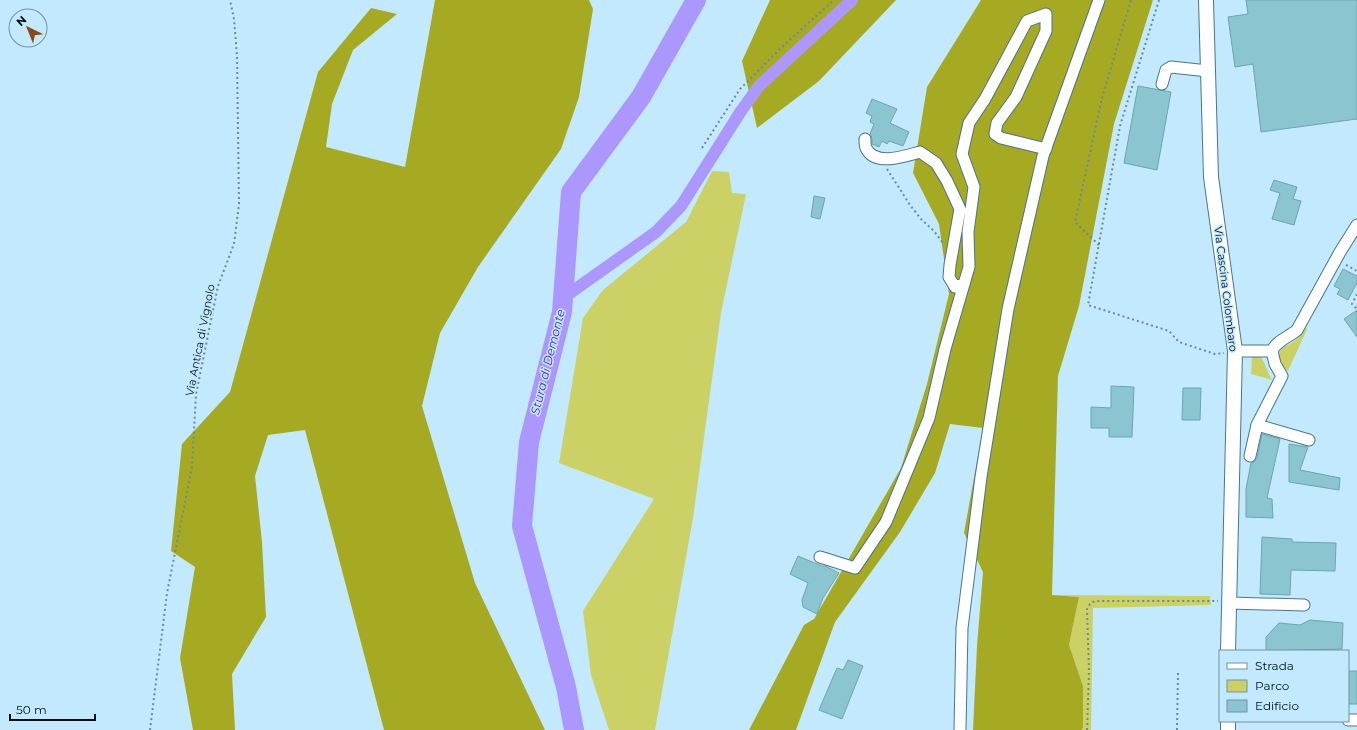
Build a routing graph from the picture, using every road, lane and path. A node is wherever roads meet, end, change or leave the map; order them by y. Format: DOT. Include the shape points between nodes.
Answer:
graph roads {
  1 [pos="230,0"];
  2 [pos="834,0"];
  3 [pos="1099,0"];
  4 [pos="1131,0"];
  5 [pos="1159,0"];
  6 [pos="1206,0"];
  7 [pos="1208,71"];
  8 [pos="1162,84"];
  9 [pos="865,139"];
  10 [pos="702,148"];
  11 [pos="1041,148"];
  12 [pos="880,159"];
  13 [pos="1357,225"];
  14 [pos="1099,245"];
  15 [pos="952,258"];
  16 [pos="964,284"];
  17 [pos="1357,294"];
  18 [pos="1357,309"];
  19 [pos="1235,351"];
  20 [pos="1272,351"];
  21 [pos="1257,425"];
  22 [pos="1308,440"];
  23 [pos="1250,456"];
  24 [pos="820,558"];
  25 [pos="1229,603"];
  26 [pos="1304,605"];
  27 [pos="1228,650"];
  28 [pos="1178,673"];
  29 [pos="150,730"];
  30 [pos="960,730"];
  31 [pos="1087,730"];
  32 [pos="1177,730"];
  1 -- 29 [label="path, Via Antica di Vignolo" via="237,56 239,204 234,244 218,286 196,394 192,468 168,593"];
  2 -- 10 [label="path" via="740,89"];
  3 -- 11 [label="street"];
  4 -- 14 [label="path" via="1102,98 1075,222"];
  5 -- 14 [label="path" via="1120,126"];
  6 -- 7 [label="main road, Via Cascina Colombaro"];
  7 -- 8 [label="street" via="1171,67 1166,70"];
  7 -- 19 [label="main road, Via Cascina Colombaro" via="1211,177"];
  9 -- 12 [label="street" via="866,148"];
  11 -- 16 [label="street" via="1001,138 995,134 997,123 1016,97 1046,31 1046,14 1027,21 985,99 969,123 962,154 974,187 968,232 969,267"];
  11 -- 30 [label="street" via="1043,156 1008,309 981,477 962,628"];
  12 -- 15 [label="path" via="910,205 934,230"];
  12 -- 15 [label="street" via="898,158 920,152 936,163 948,181 960,209"];
  13 -- 20 [label="street" via="1297,330 1276,344"];
  14 -- 19 [label="path" via="1088,305 1168,331 1179,342 1216,354"];
  15 -- 16 [label="street" via="949,277 955,287"];
  16 -- 24 [label="street" via="929,418 886,522 855,568"];
  17 -- 18 [label="path" via="1352,304"];
  19 -- 20 [label="street"];
  19 -- 25 [label="main road, Via Cascina Colombaro"];
  20 -- 21 [label="street" via="1275,364 1282,376"];
  21 -- 22 [label="street"];
  21 -- 23 [label="street"];
  25 -- 26 [label="street"];
  25 -- 27 [label="main road, Via Cascina Colombaro"];
  25 -- 31 [label="path" via="1210,600 1103,600 1090,604 1087,609"];
  28 -- 32 [label="path"];
}
